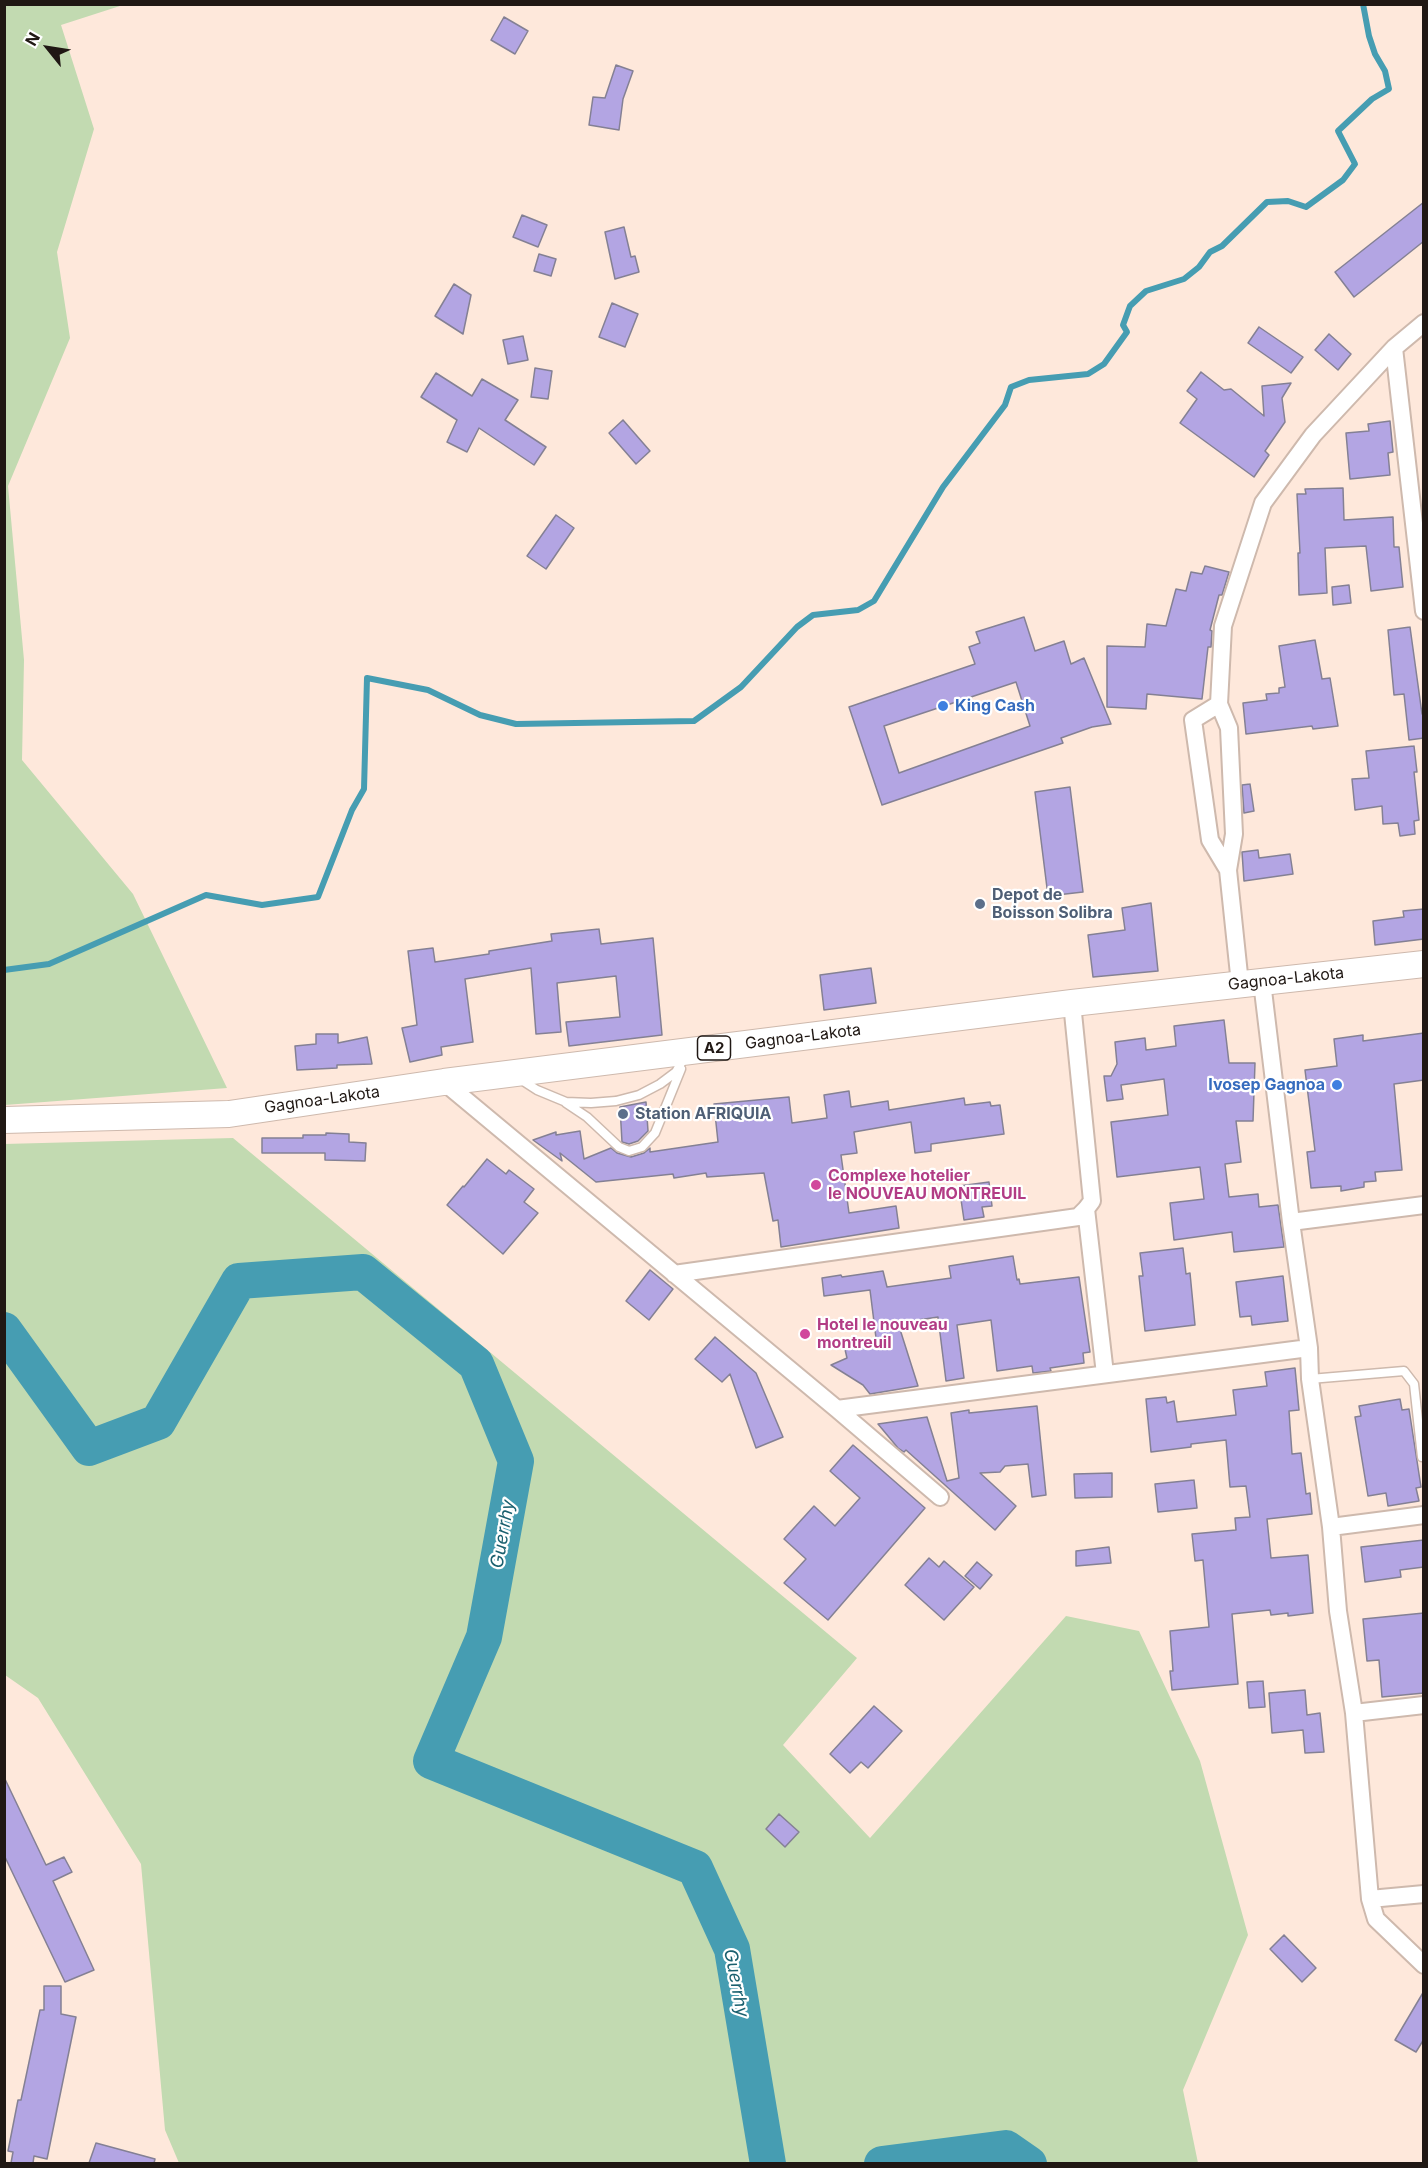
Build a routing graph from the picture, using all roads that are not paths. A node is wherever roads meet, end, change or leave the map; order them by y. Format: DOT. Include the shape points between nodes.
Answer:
graph roads {
  1 [pos="1424,323"];
  2 [pos="1394,348"];
  3 [pos="1424,611"];
  4 [pos="1220,704"];
  5 [pos="1228,870"];
  6 [pos="1424,964"];
  7 [pos="1251,983"];
  8 [pos="1072,1003"];
  9 [pos="688,1052"];
  10 [pos="512,1074"];
  11 [pos="444,1082"];
  12 [pos="566,1102"];
  13 [pos="4,1120"];
  14 [pos="1424,1205"];
  15 [pos="1086,1209"];
  16 [pos="1291,1222"];
  17 [pos="674,1274"];
  18 [pos="1309,1348"];
  19 [pos="1105,1374"];
  20 [pos="1310,1379"];
  21 [pos="837,1408"];
  22 [pos="1422,1457"];
  23 [pos="940,1497"];
  24 [pos="1424,1515"];
  25 [pos="1331,1527"];
  26 [pos="1424,1705"];
  27 [pos="1354,1713"];
  28 [pos="1424,1894"];
  29 [pos="1370,1899"];
  30 [pos="1424,1965"];
  1 -- 2 [label="street"];
  2 -- 3 [label="street"];
  2 -- 4 [label="street" via="1313,435 1263,503 1223,626"];
  4 -- 5 [label="street" via="1228,728 1234,834"];
  4 -- 5 [label="street" via="1193,720 1210,840"];
  5 -- 7 [label="street"];
  6 -- 7 [label="main road, Gagnoa-Lakota / A2"];
  7 -- 8 [label="main road, Gagnoa-Lakota / A2"];
  7 -- 16 [label="street"];
  8 -- 9 [label="main road, Gagnoa-Lakota / A2"];
  8 -- 15 [label="street" via="1092,1201"];
  9 -- 10 [label="main road, Gagnoa-Lakota / A2"];
  9 -- 12 [label="lane" via="676,1072 639,1095 600,1102"];
  9 -- 12 [label="lane" via="655,1133 642,1147 629,1151 619,1147"];
  10 -- 11 [label="main road, Gagnoa-Lakota / A2"];
  10 -- 12 [label="lane"];
  11 -- 13 [label="main road, Gagnoa-Lakota / A2" via="229,1114"];
  11 -- 17 [label="street"];
  14 -- 16 [label="street"];
  15 -- 17 [label="street" via="1078,1217"];
  15 -- 19 [label="street"];
  16 -- 18 [label="street"];
  17 -- 21 [label="street"];
  18 -- 19 [label="street"];
  18 -- 20 [label="street"];
  19 -- 21 [label="street"];
  20 -- 22 [label="lane" via="1404,1371 1414,1384"];
  20 -- 25 [label="street"];
  21 -- 23 [label="street"];
  24 -- 25 [label="street"];
  25 -- 27 [label="street" via="1338,1611"];
  26 -- 27 [label="street"];
  27 -- 29 [label="street"];
  28 -- 29 [label="street"];
  29 -- 30 [label="street" via="1376,1919"];
}
